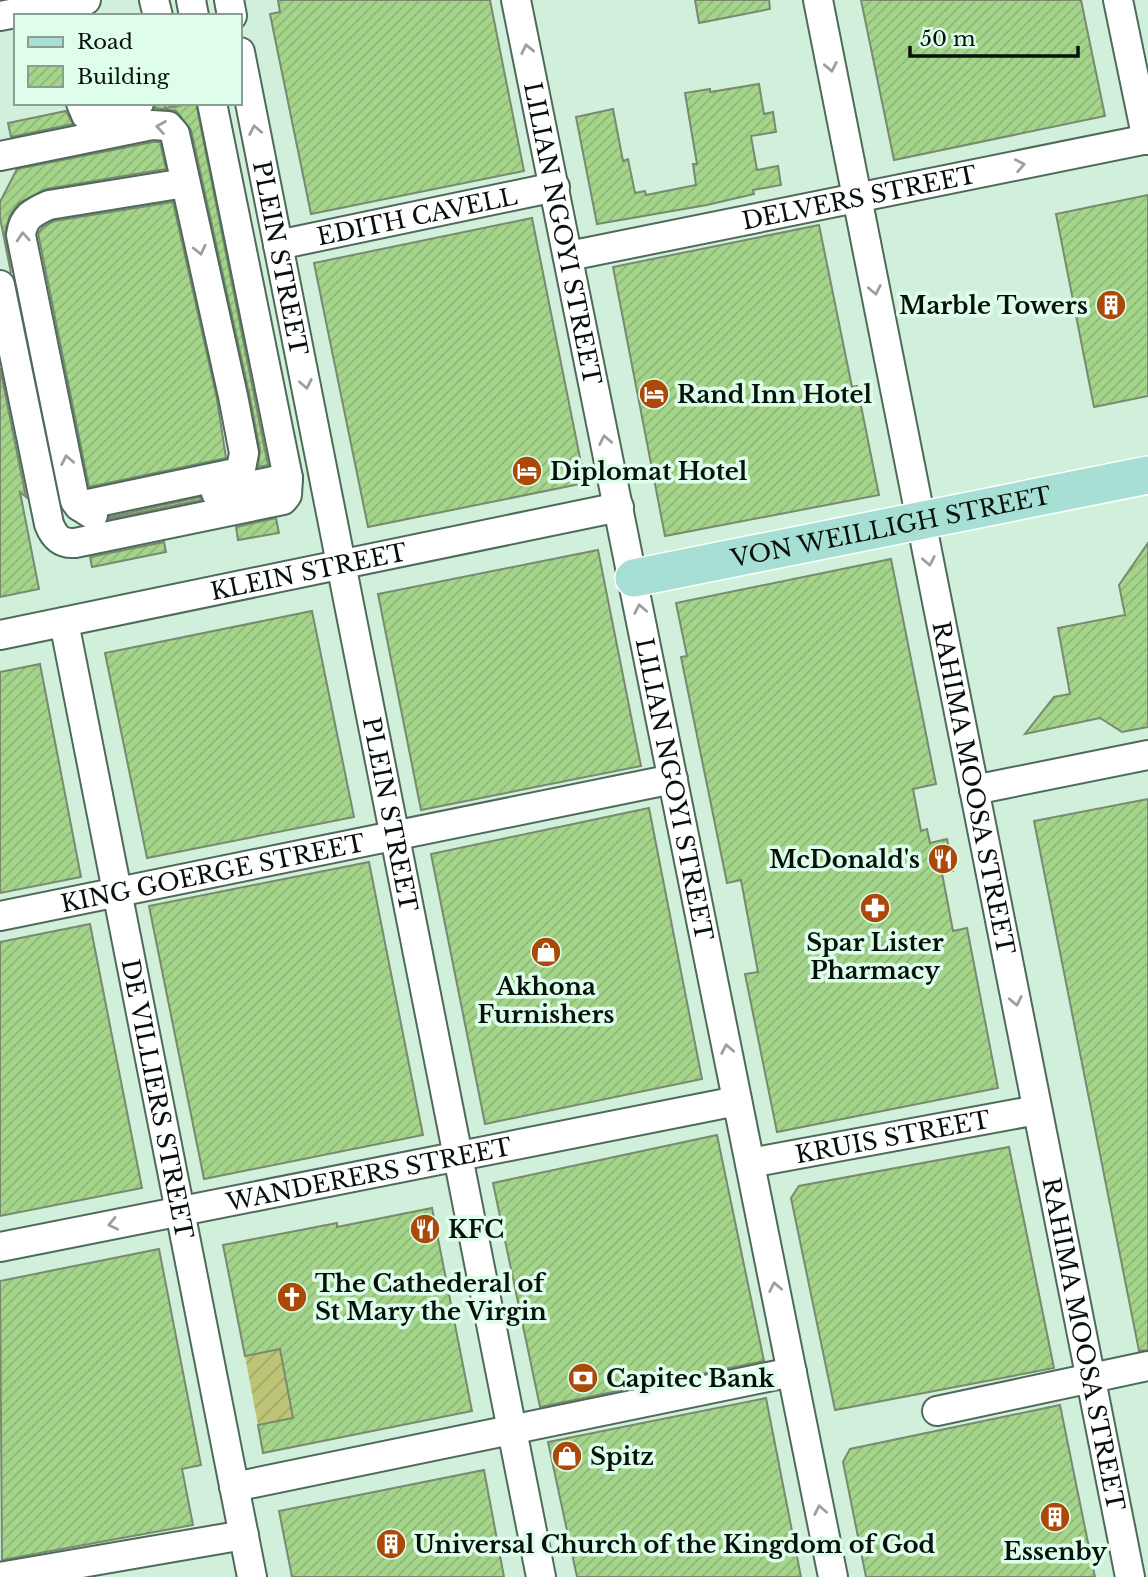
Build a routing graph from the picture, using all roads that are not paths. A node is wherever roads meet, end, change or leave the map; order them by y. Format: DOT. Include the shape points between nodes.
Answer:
graph roads {
  1 [pos="516,0"];
  2 [pos="818,0"];
  3 [pos="1118,0"];
  4 [pos="70,7"];
  5 [pos="17,9"];
  6 [pos="242,62"];
  7 [pos="82,105"];
  8 [pos="130,105"];
  9 [pos="212,105"];
  10 [pos="1147,140"];
  11 [pos="0,156"];
  12 [pos="185,183"];
  13 [pos="555,187"];
  14 [pos="857,197"];
  15 [pos="278,245"];
  16 [pos="569,256"];
  17 [pos="0,285"];
  18 [pos="1148,475"];
  19 [pos="288,478"];
  20 [pos="79,506"];
  21 [pos="618,507"];
  22 [pos="921,520"];
  23 [pos="342,566"];
  24 [pos="634,578"];
  25 [pos="64,622"];
  26 [pos="0,635"];
  27 [pos="1148,755"];
  28 [pos="673,779"];
  29 [pos="974,790"];
  30 [pos="395,836"];
  31 [pos="118,892"];
  32 [pos="0,916"];
  33 [pos="737,1101"];
  34 [pos="1037,1110"];
  35 [pos="458,1157"];
  36 [pos="750,1164"];
  37 [pos="180,1210"];
  38 [pos="0,1247"];
  39 [pos="1148,1366"];
  40 [pos="792,1372"];
  41 [pos="1091,1377"];
  42 [pos="937,1411"];
  43 [pos="512,1431"];
  44 [pos="234,1487"];
  45 [pos="244,1535"];
  46 [pos="0,1577"];
  47 [pos="252,1577"];
  48 [pos="541,1577"];
  49 [pos="833,1577"];
  50 [pos="1130,1577"];
  13 -- 1 [label="street, LILIAN NGOYI STREET, one-way"];
  2 -- 14 [label="street, RAHIMA MOOSA STREET, one-way"];
  3 -- 10 [label="street"];
  4 -- 5 [label="street"];
  15 -- 6 [label="street, PLEIN STREET, one-way"];
  7 -- 8 [label="street" via="86,115"];
  9 -- 19 [label="street"];
  14 -- 10 [label="street, DELVERS STREET, one-way"];
  12 -- 11 [label="street, one-way" via="175,134 160,124"];
  12 -- 20 [label="street, one-way" via="233,396 243,463 235,473"];
  20 -- 12 [label="street, one-way" via="22,225 35,211 49,205"];
  13 -- 15 [label="street, EDITH CAVELL"];
  13 -- 16 [label="street, LILIAN NGOYI STREET"];
  14 -- 16 [label="street, DELVERS STREET"];
  14 -- 22 [label="street, RAHIMA MOOSA STREET, one-way"];
  15 -- 23 [label="street, PLEIN STREET, one-way"];
  21 -- 16 [label="street, LILIAN NGOYI STREET, one-way"];
  17 -- 19 [label="street" via="49,524 58,539 75,543 278,502 287,495"];
  18 -- 22 [label="main road, VON WEILLIGH STREET"];
  19 -- 20 [label="street" via="105,516 89,514"];
  21 -- 23 [label="street, KLEIN STREET"];
  21 -- 24 [label="street, LILIAN NGOYI STREET"];
  22 -- 24 [label="main road, VON WEILLIGH STREET"];
  22 -- 29 [label="street, RAHIMA MOOSA STREET, one-way"];
  23 -- 25 [label="street, KLEIN STREET"];
  23 -- 30 [label="street, PLEIN STREET"];
  28 -- 24 [label="street, LILIAN NGOYI STREET, one-way"];
  25 -- 26 [label="street, KLEIN STREET"];
  25 -- 31 [label="street, DE VILLIERS STREET"];
  27 -- 29 [label="street"];
  28 -- 30 [label="street, KING GOERGE STREET"];
  33 -- 28 [label="street, LILIAN NGOYI STREET, one-way"];
  29 -- 34 [label="street, RAHIMA MOOSA STREET, one-way"];
  30 -- 31 [label="street, KING GOERGE STREET"];
  30 -- 35 [label="street, PLEIN STREET"];
  31 -- 32 [label="street, KING GOERGE STREET"];
  31 -- 37 [label="street, DE VILLIERS STREET"];
  33 -- 35 [label="street, WANDERERS STREET"];
  33 -- 36 [label="street, LILIAN NGOYI STREET"];
  34 -- 36 [label="street, KRUIS STREET"];
  34 -- 41 [label="street, RAHIMA MOOSA STREET"];
  35 -- 37 [label="street, WANDERERS STREET"];
  35 -- 43 [label="street, PLEIN STREET"];
  40 -- 36 [label="street, LILIAN NGOYI STREET, one-way"];
  37 -- 38 [label="street, WANDERERS STREET, one-way"];
  37 -- 44 [label="street, DE VILLIERS STREET"];
  39 -- 41 [label="street"];
  40 -- 43 [label="street"];
  49 -- 40 [label="street, LILIAN NGOYI STREET, one-way"];
  41 -- 42 [label="street"];
  41 -- 50 [label="street, RAHIMA MOOSA STREET"];
  43 -- 44 [label="street"];
  43 -- 48 [label="street, PLEIN STREET"];
  44 -- 45 [label="street, DE VILLIERS STREET"];
  45 -- 46 [label="street"];
  45 -- 47 [label="street, DE VILLIERS STREET"];
}
